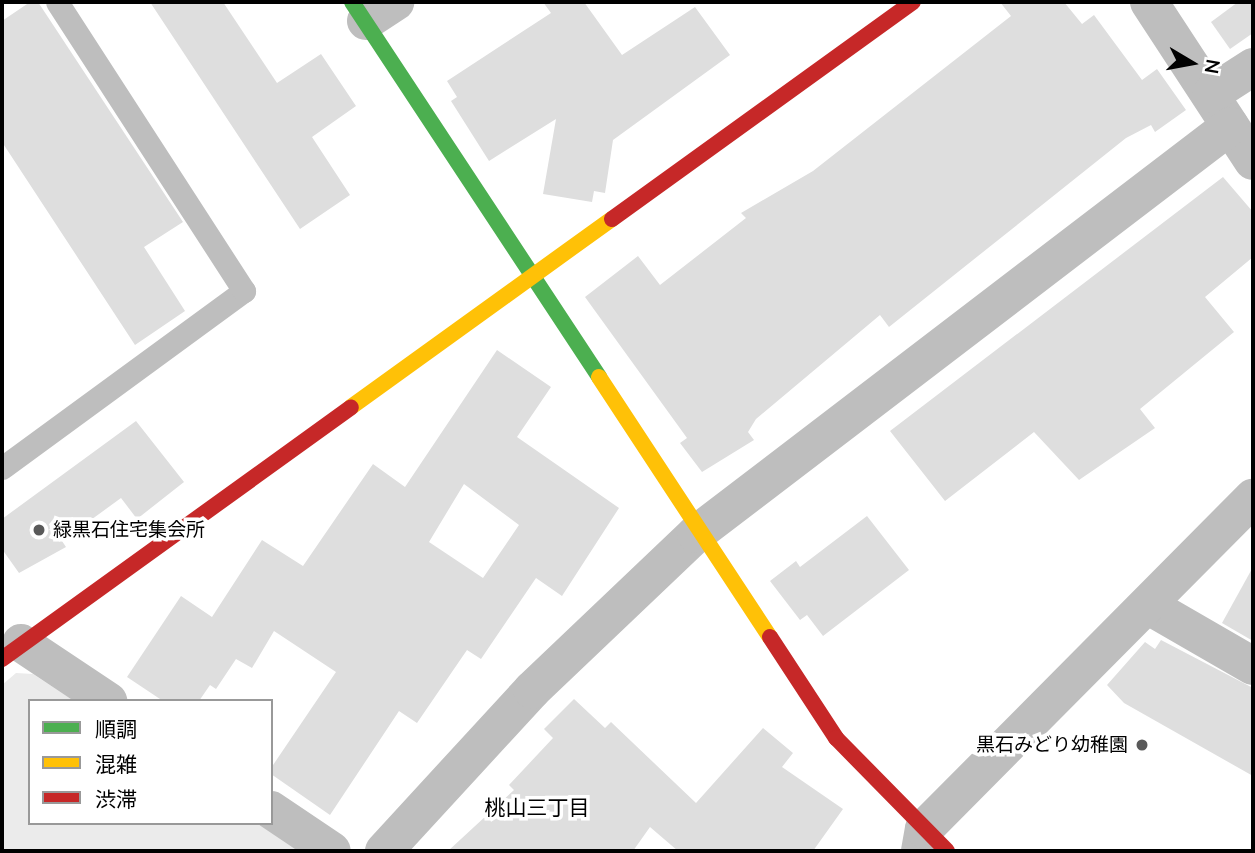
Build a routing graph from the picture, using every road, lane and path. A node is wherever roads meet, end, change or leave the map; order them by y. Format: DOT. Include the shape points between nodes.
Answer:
graph roads {
  1 [pos="57,2"];
  2 [pos="913,2"];
  3 [pos="1149,2"];
  4 [pos="371,8"];
  5 [pos="1253,67"];
  6 [pos="1211,94"];
  7 [pos="1230,126"];
  8 [pos="1253,161"];
  9 [pos="528,279"];
  10 [pos="2,468"];
  11 [pos="1253,498"];
  12 [pos="696,534"];
  13 [pos="1149,606"];
  14 [pos="9,648"];
  15 [pos="1253,666"];
  16 [pos="103,699"];
  17 [pos="273,811"];
  18 [pos="930,844"];
  19 [pos="332,851"];
  20 [pos="384,851"];
  1 -- 10 [label="lane" via="244,291"];
  2 -- 9 [label="street"];
  3 -- 6 [label="street"];
  4 -- 9 [label="street"];
  5 -- 6 [label="street"];
  6 -- 7 [label="street"];
  7 -- 8 [label="street"];
  7 -- 12 [label="street"];
  9 -- 12 [label="street"];
  9 -- 14 [label="street"];
  11 -- 13 [label="street"];
  12 -- 18 [label="street" via="836,738"];
  12 -- 20 [label="street" via="532,690"];
  13 -- 15 [label="street"];
  13 -- 18 [label="street"];
  14 -- 16 [label="street"];
  17 -- 19 [label="street"];
}
